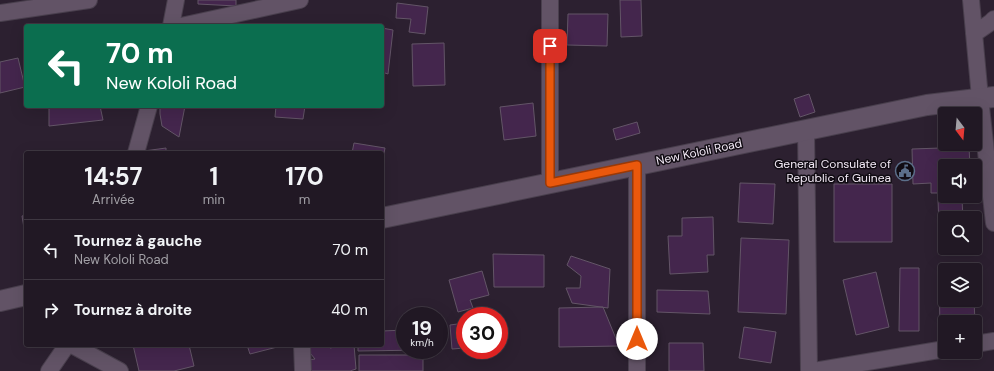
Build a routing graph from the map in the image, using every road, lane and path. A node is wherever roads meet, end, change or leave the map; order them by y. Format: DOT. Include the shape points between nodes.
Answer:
graph roads {
  1 [pos="89,0"];
  2 [pos="176,0"];
  3 [pos="300,0"];
  4 [pos="550,0"];
  5 [pos="971,0"];
  6 [pos="0,13"];
  7 [pos="994,19"];
  8 [pos="171,24"];
  9 [pos="190,24"];
  10 [pos="974,34"];
  11 [pos="987,98"];
  12 [pos="148,108"];
  13 [pos="806,129"];
  14 [pos="137,151"];
  15 [pos="637,165"];
  16 [pos="550,183"];
  17 [pos="384,218"];
  18 [pos="994,223"];
  19 [pos="24,295"];
  20 [pos="0,301"];
  21 [pos="994,341"];
  22 [pos="982,343"];
  23 [pos="66,347"];
  24 [pos="76,347"];
  25 [pos="302,347"];
  26 [pos="938,350"];
  27 [pos="49,371"];
  28 [pos="120,371"];
  29 [pos="303,371"];
  30 [pos="637,371"];
  31 [pos="809,371"];
  32 [pos="814,371"];
  1 -- 6 [label="street"];
  2 -- 8 [label="street"];
  3 -- 9 [label="street"];
  4 -- 16 [label="street"];
  5 -- 10 [label="street"];
  7 -- 10 [label="street"];
  10 -- 11 [label="street"];
  11 -- 13 [label="street, New Kololi Road" via="927,105"];
  11 -- 18 [label="street"];
  12 -- 14 [label="street"];
  13 -- 15 [label="street, New Kololi Road"];
  13 -- 31 [label="street"];
  15 -- 16 [label="street, New Kololi Road"];
  15 -- 30 [label="street"];
  16 -- 17 [label="street, New Kololi Road"];
  19 -- 20 [label="street"];
  21 -- 22 [label="street"];
  23 -- 27 [label="street"];
  24 -- 28 [label="street"];
  25 -- 29 [label="street"];
  26 -- 32 [label="street"];
}
